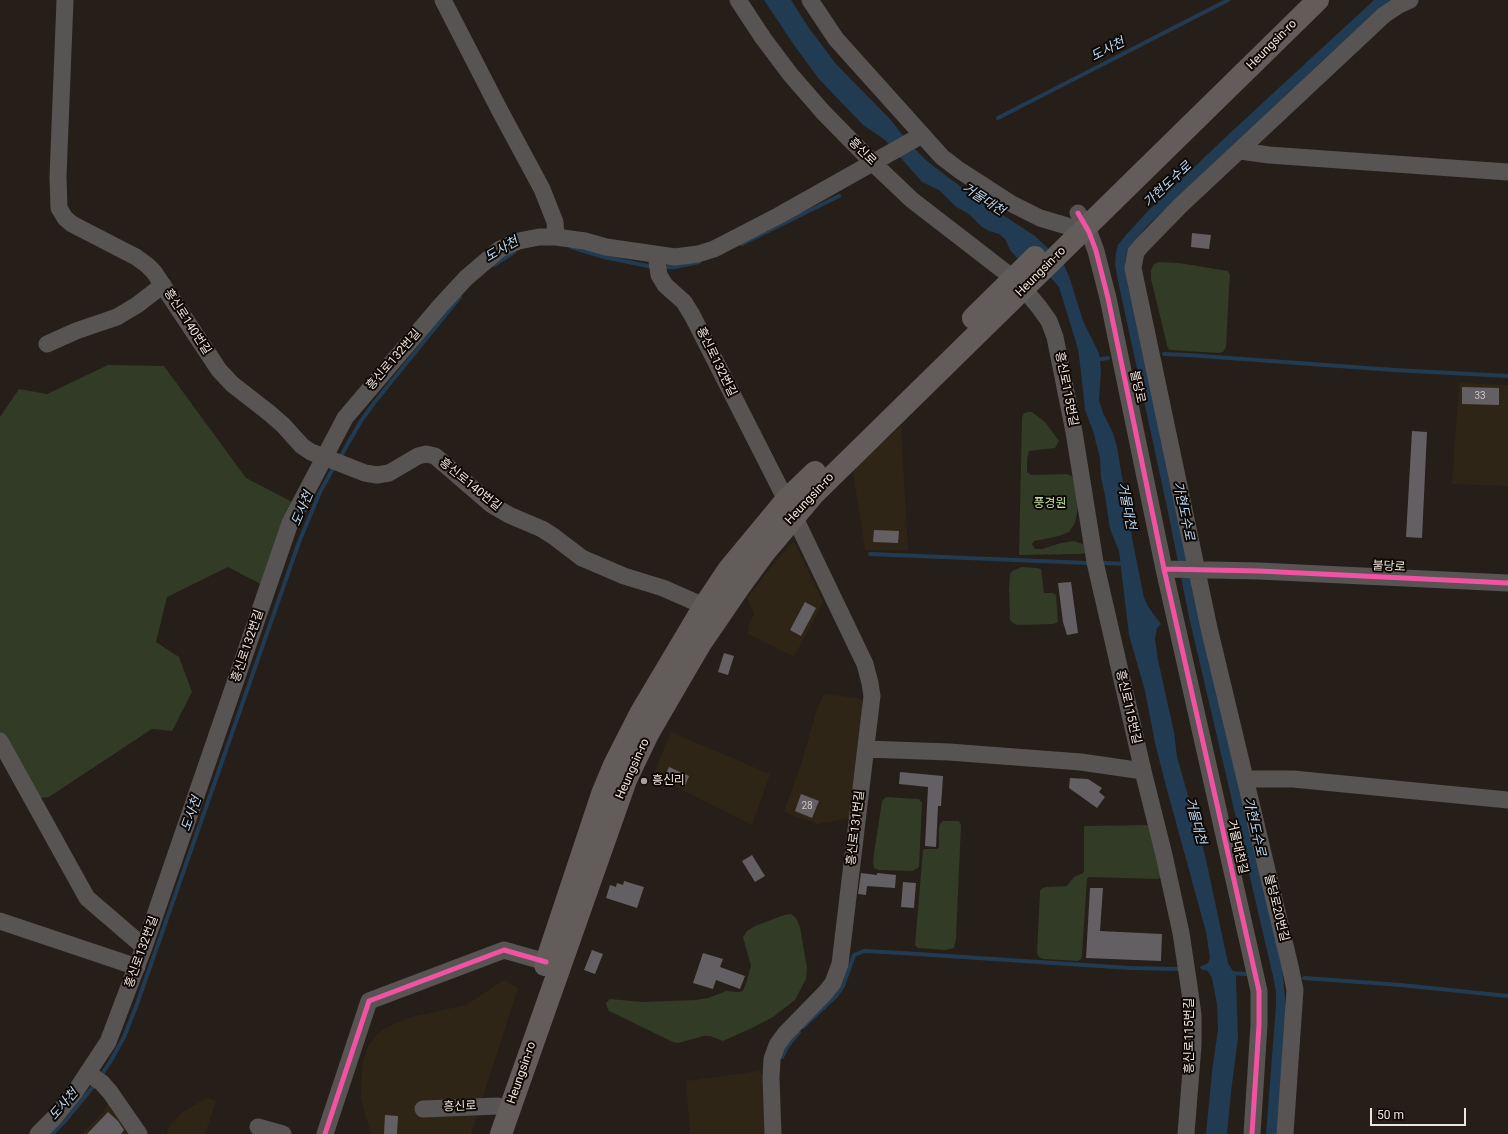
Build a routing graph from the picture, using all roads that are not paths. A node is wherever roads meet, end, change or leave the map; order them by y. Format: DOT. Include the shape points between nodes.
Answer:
graph roads {
  1 [pos="66,0"];
  2 [pos="443,0"];
  3 [pos="738,0"];
  4 [pos="810,0"];
  5 [pos="1298,0"];
  6 [pos="1318,0"];
  7 [pos="1410,0"];
  8 [pos="918,136"];
  9 [pos="1240,151"];
  10 [pos="877,160"];
  11 [pos="1508,172"];
  12 [pos="1071,229"];
  13 [pos="556,237"];
  14 [pos="658,264"];
  15 [pos="1021,282"];
  16 [pos="162,285"];
  17 [pos="48,344"];
  18 [pos="333,461"];
  19 [pos="790,508"];
  20 [pos="1164,568"];
  21 [pos="1197,569"];
  22 [pos="1508,583"];
  23 [pos="711,611"];
  24 [pos="0,741"];
  25 [pos="866,749"];
  26 [pos="1143,771"];
  27 [pos="1245,779"];
  28 [pos="1508,800"];
  29 [pos="0,921"];
  30 [pos="144,947"];
  31 [pos="546,962"];
  32 [pos="137,967"];
  33 [pos="94,1078"];
  34 [pos="498,1106"];
  35 [pos="423,1109"];
  36 [pos="258,1127"];
  37 [pos="38,1134"];
  38 [pos="139,1134"];
  39 [pos="283,1134"];
  40 [pos="325,1134"];
  41 [pos="487,1134"];
  42 [pos="501,1134"];
  43 [pos="773,1134"];
  44 [pos="1186,1134"];
  45 [pos="1252,1134"];
  46 [pos="1286,1134"];
  1 -- 16 [label="street, 흥신로140번길" via="58,177 59,208 72,224 147,265"];
  2 -- 13 [label="street" via="542,189 555,222"];
  3 -- 10 [label="street, 흥신로" via="790,74 823,112"];
  4 -- 8 [label="street" via="836,39"];
  5 -- 12 [label="main road, Heungsin-ro"];
  6 -- 12 [label="main road, Heungsin-ro"];
  7 -- 9 [label="street, 불당로20번길" via="1384,15"];
  8 -- 10 [label="street"];
  8 -- 12 [label="street" via="959,170 1010,203 1040,218"];
  9 -- 11 [label="street"];
  9 -- 21 [label="street, 불당로20번길" via="1147,239 1136,252 1133,268"];
  10 -- 14 [label="street" via="778,216 714,248 698,254 675,257"];
  10 -- 15 [label="street, 흥신로" via="912,200"];
  12 -- 15 [label="main road"];
  12 -- 20 [label="street, 불당로" via="1096,250"];
  13 -- 14 [label="street, 흥신로132번길" via="585,241"];
  13 -- 18 [label="street, 흥신로132번길" via="539,236 500,249 466,278 344,418"];
  14 -- 19 [label="street, 흥신로132번길" via="665,285 684,302 692,315"];
  15 -- 19 [label="main road, Heungsin-ro"];
  15 -- 26 [label="street, 흥신로115번길" via="1049,321 1055,337 1074,432 1095,562"];
  16 -- 17 [label="street, 흥신로140번길" via="117,317"];
  16 -- 18 [label="street, 흥신로140번길" via="219,370 232,384 283,426 302,446"];
  18 -- 23 [label="street, 흥신로140번길" via="377,475 389,473 418,456 435,456 492,505 542,529 582,558 663,588"];
  18 -- 30 [label="street, 흥신로132번길" via="306,491 290,523"];
  19 -- 23 [label="main road, Heungsin-ro" via="728,570"];
  19 -- 25 [label="street, 흥신로131번길" via="866,670 872,696"];
  20 -- 21 [label="street, 불당로"];
  20 -- 45 [label="street, 거물대천길" via="1259,991"];
  21 -- 22 [label="street, 불당로"];
  21 -- 27 [label="street, 불당로20번길"];
  23 -- 31 [label="main road, Heungsin-ro" via="657,683 614,765 584,845"];
  23 -- 42 [label="main road, Heungsin-ro" via="701,643 648,734 626,780"];
  24 -- 30 [label="street" via="81,890"];
  25 -- 26 [label="street" via="949,752 1081,762"];
  25 -- 43 [label="street, 흥신로131번길" via="840,964 825,994 784,1034 777,1045 770,1078"];
  26 -- 44 [label="street, 흥신로115번길" via="1164,855 1190,986 1193,1045"];
  27 -- 28 [label="street" via="1292,779"];
  27 -- 46 [label="street, 불당로20번길" via="1295,990"];
  29 -- 32 [label="street"];
  30 -- 32 [label="street, 흥신로132번길"];
  31 -- 34 [label="main road, Heungsin-ro"];
  31 -- 40 [label="street" via="504,950 369,1001"];
  32 -- 33 [label="street, 흥신로132번길"];
  33 -- 37 [label="street, 흥신로132번길" via="76,1092"];
  33 -- 38 [label="street" via="110,1092"];
  34 -- 35 [label="street, 흥신로"];
  34 -- 41 [label="main road, Heungsin-ro"];
  36 -- 39 [label="street"];
}
